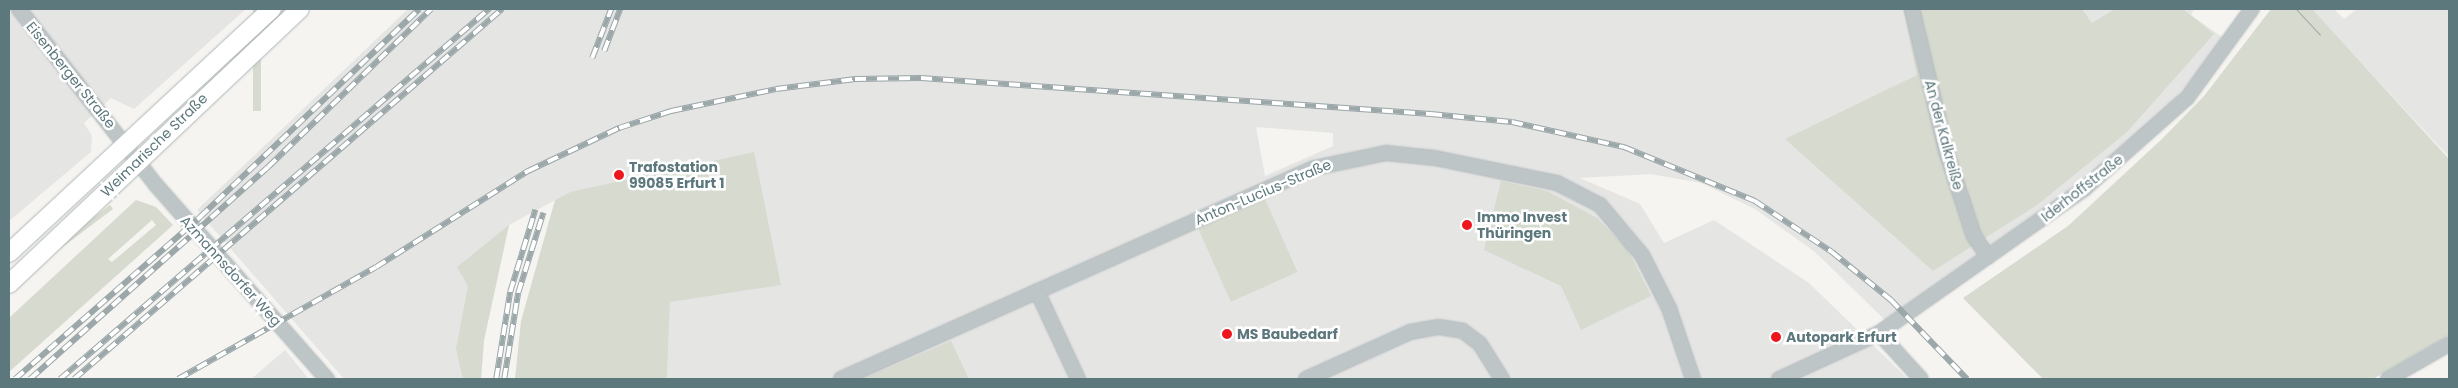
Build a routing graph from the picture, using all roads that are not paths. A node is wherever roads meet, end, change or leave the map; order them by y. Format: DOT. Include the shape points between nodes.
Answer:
graph roads {
  1 [pos="19,9"];
  2 [pos="272,9"];
  3 [pos="300,9"];
  4 [pos="1912,9"];
  5 [pos="2252,9"];
  6 [pos="124,142"];
  7 [pos="137,161"];
  8 [pos="9,252"];
  9 [pos="1988,258"];
  10 [pos="9,284"];
  11 [pos="1037,291"];
  12 [pos="1880,333"];
  13 [pos="2449,344"];
  14 [pos="326,379"];
  15 [pos="841,379"];
  16 [pos="1078,379"];
  17 [pos="1306,379"];
  18 [pos="1502,379"];
  19 [pos="1693,379"];
  20 [pos="1780,379"];
  21 [pos="1921,379"];
  22 [pos="2388,379"];
  1 -- 6 [label="street, Eisenberger Straße"];
  2 -- 6 [label="main road, Weimarische Straße"];
  3 -- 7 [label="main road, Weimarische Straße"];
  4 -- 9 [label="street, An der Kalkreiße" via="1946,150 1974,236"];
  5 -- 9 [label="street, Iderhoffstraße" via="2231,43 2166,121 2084,189"];
  6 -- 7 [label="street, Eisenberger Straße"];
  6 -- 8 [label="main road, Weimarische Straße"];
  7 -- 10 [label="main road, Weimarische Straße"];
  7 -- 14 [label="street, Azmannsdorfer Weg"];
  9 -- 12 [label="street, Iderhoffstraße"];
  11 -- 15 [label="street, Anton-Lucius-Straße"];
  11 -- 16 [label="street"];
  11 -- 19 [label="street, Anton-Lucius-Straße" via="1314,168 1350,158 1410,154 1557,183 1600,205 1642,256 1669,308"];
  12 -- 20 [label="street, Iderhoffstraße"];
  12 -- 21 [label="street"];
  13 -- 22 [label="street"];
  17 -- 18 [label="street" via="1410,332 1439,327 1464,331 1480,344"];
}
